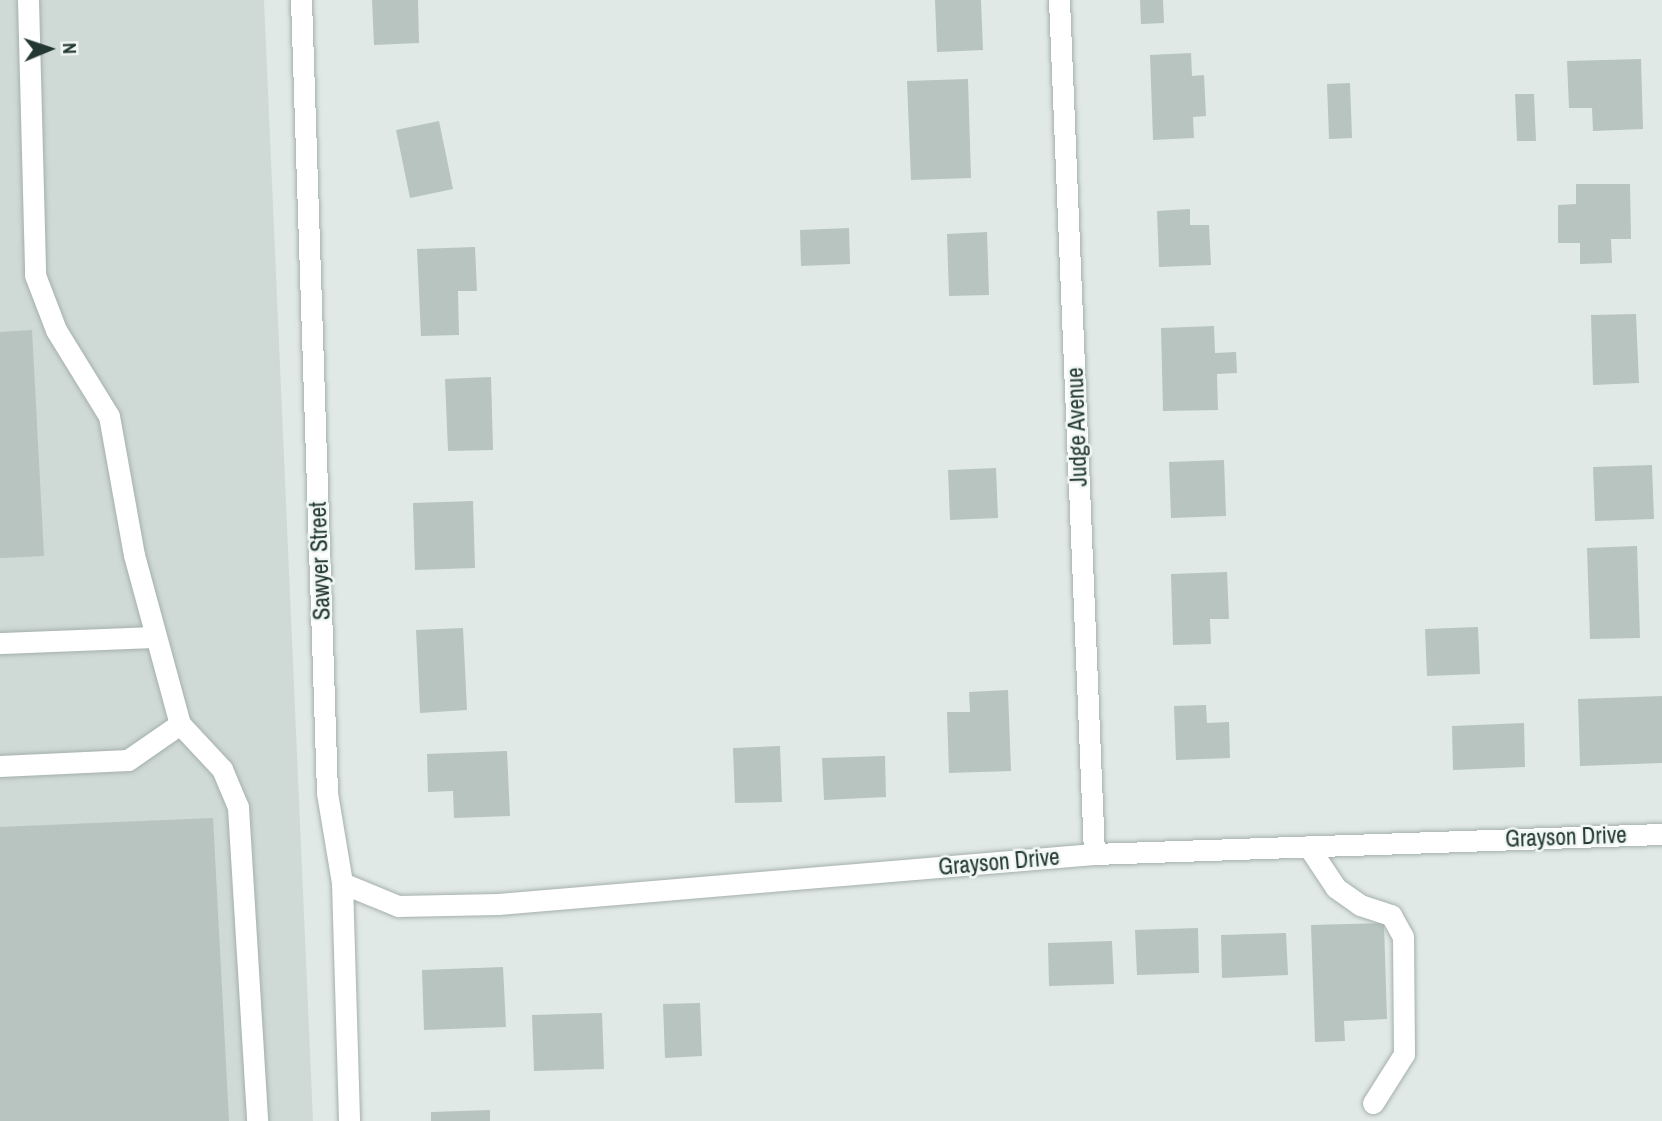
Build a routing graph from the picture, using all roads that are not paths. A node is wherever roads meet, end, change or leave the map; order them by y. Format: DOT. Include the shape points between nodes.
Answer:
graph roads {
  1 [pos="28,0"];
  2 [pos="301,0"];
  3 [pos="1059,0"];
  4 [pos="156,636"];
  5 [pos="0,643"];
  6 [pos="180,724"];
  7 [pos="0,766"];
  8 [pos="1662,834"];
  9 [pos="1308,846"];
  10 [pos="1094,854"];
  11 [pos="342,883"];
  12 [pos="1373,1103"];
  13 [pos="257,1121"];
  14 [pos="349,1121"];
  1 -- 4 [label="street" via="35,275 56,330 109,416"];
  2 -- 11 [label="street, Sawyer Street" via="327,793"];
  3 -- 10 [label="street, Judge Avenue"];
  4 -- 5 [label="street"];
  4 -- 6 [label="street"];
  6 -- 7 [label="street" via="128,760"];
  6 -- 13 [label="street" via="222,769 238,807"];
  8 -- 9 [label="street, Grayson Drive"];
  9 -- 10 [label="street, Grayson Drive"];
  9 -- 12 [label="street" via="1336,888 1360,905 1391,915 1403,937 1405,1054"];
  10 -- 11 [label="street, Grayson Drive" via="498,904 398,906"];
  11 -- 14 [label="street, Sawyer Street"];
}
